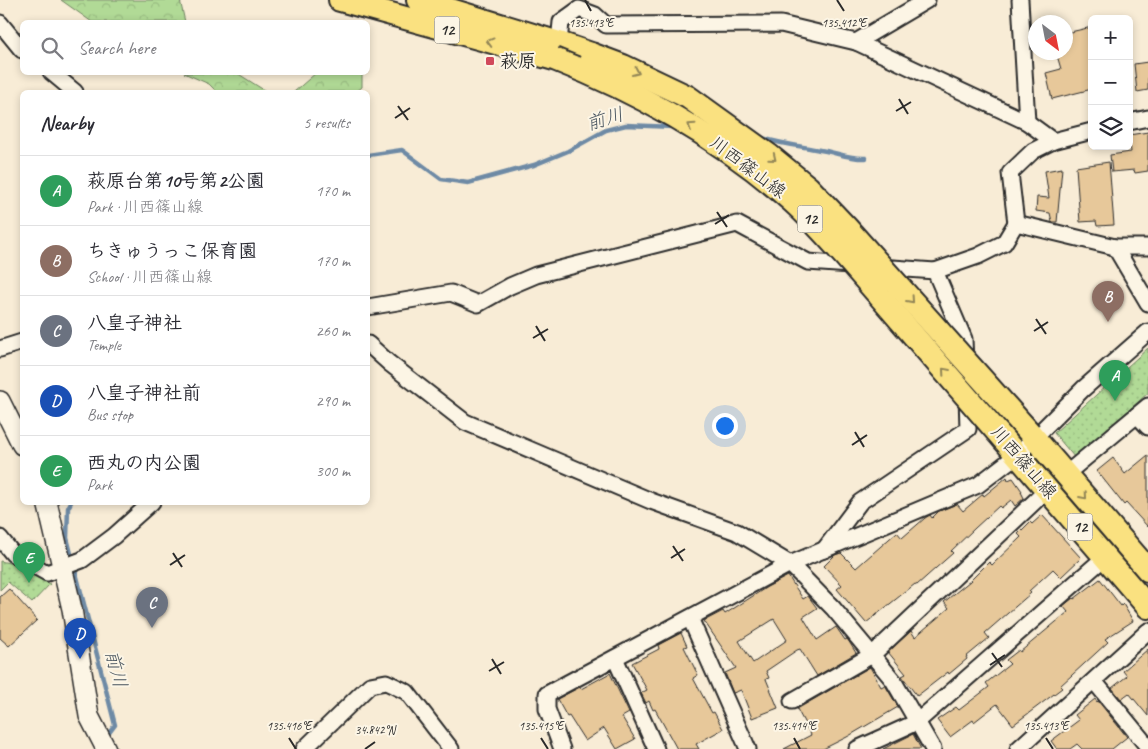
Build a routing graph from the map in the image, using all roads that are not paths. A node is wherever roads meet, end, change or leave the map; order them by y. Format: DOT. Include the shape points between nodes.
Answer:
graph roads {
  1 [pos="340,0"];
  2 [pos="418,0"];
  3 [pos="927,0"];
  4 [pos="1020,0"];
  5 [pos="595,8"];
  6 [pos="0,23"];
  7 [pos="856,42"];
  8 [pos="20,48"];
  9 [pos="556,51"];
  10 [pos="55,75"];
  11 [pos="73,90"];
  12 [pos="1148,118"];
  13 [pos="1133,121"];
  14 [pos="1027,122"];
  15 [pos="1088,132"];
  16 [pos="1053,141"];
  17 [pos="1016,223"];
  18 [pos="1115,247"];
  19 [pos="1148,247"];
  20 [pos="935,271"];
  21 [pos="1148,303"];
  22 [pos="370,307"];
  23 [pos="1148,332"];
  24 [pos="20,343"];
  25 [pos="370,346"];
  26 [pos="0,349"];
  27 [pos="0,401"];
  28 [pos="1143,411"];
  29 [pos="1148,427"];
  30 [pos="1032,435"];
  31 [pos="20,441"];
  32 [pos="1014,451"];
  33 [pos="1066,474"];
  34 [pos="1048,489"];
  35 [pos="48,505"];
  36 [pos="149,505"];
  37 [pos="3,547"];
  38 [pos="824,550"];
  39 [pos="1105,557"];
  40 [pos="790,564"];
  41 [pos="62,568"];
  42 [pos="1148,570"];
  43 [pos="1148,607"];
  44 [pos="690,618"];
  45 [pos="1148,631"];
  46 [pos="872,654"];
  47 [pos="615,658"];
  48 [pos="1094,681"];
  49 [pos="792,701"];
  50 [pos="917,722"];
  51 [pos="1144,747"];
  52 [pos="106,749"];
  53 [pos="304,749"];
  54 [pos="451,749"];
  55 [pos="562,749"];
  56 [pos="656,749"];
  57 [pos="748,749"];
  58 [pos="857,749"];
  59 [pos="934,749"];
  60 [pos="1018,749"];
  9 -- 1 [label="main road, 川西篠山線 / 12, one-way"];
  2 -- 9 [label="main road, 川西篠山線 / 12"];
  3 -- 7 [label="street"];
  4 -- 14 [label="street"];
  5 -- 7 [label="street" via="606,26 781,24"];
  5 -- 9 [label="street" via="579,9 561,22"];
  6 -- 8 [label="street"];
  7 -- 14 [label="street"];
  9 -- 30 [label="main road, 川西篠山線 / 12, one-way, bridge" via="591,54 688,97 764,151 808,187 846,227"];
  32 -- 9 [label="main road, 川西篠山線 / 12, one-way, bridge" via="831,240 793,202 725,148 677,116"];
  10 -- 11 [label="street"];
  12 -- 13 [label="street"];
  14 -- 16 [label="street"];
  15 -- 16 [label="street"];
  16 -- 17 [label="street" via="1033,150 1010,173"];
  17 -- 18 [label="street"];
  17 -- 20 [label="street" via="1004,243"];
  18 -- 19 [label="street"];
  18 -- 21 [label="street"];
  20 -- 22 [label="street" via="808,262 737,224 536,275 478,304 451,293"];
  20 -- 38 [label="street" via="964,339 968,430 860,502"];
  23 -- 30 [label="street"];
  24 -- 26 [label="street"];
  25 -- 40 [label="street" via="465,422 651,501 737,532"];
  27 -- 31 [label="street"];
  28 -- 29 [label="street"];
  28 -- 33 [label="street"];
  30 -- 32 [label="street"];
  30 -- 33 [label="main road, 川西篠山線 / 12"];
  32 -- 34 [label="main road, 川西篠山線 / 12"];
  32 -- 38 [label="street" via="978,485"];
  33 -- 42 [label="main road, 川西篠山線 / 12, one-way"];
  34 -- 39 [label="main road, 川西篠山線 / 12"];
  34 -- 46 [label="street"];
  35 -- 41 [label="street"];
  36 -- 41 [label="street" via="82,560"];
  37 -- 41 [label="street" via="47,573"];
  38 -- 40 [label="street"];
  39 -- 43 [label="main road, 川西篠山線 / 12"];
  39 -- 50 [label="street"];
  40 -- 44 [label="street"];
  40 -- 46 [label="street"];
  41 -- 52 [label="street" via="89,716"];
  44 -- 47 [label="street"];
  44 -- 57 [label="street"];
  45 -- 48 [label="street"];
  46 -- 49 [label="street"];
  46 -- 50 [label="street" via="893,680"];
  47 -- 55 [label="street" via="547,694 547,709"];
  47 -- 56 [label="street"];
  48 -- 51 [label="street"];
  48 -- 60 [label="street"];
  50 -- 58 [label="street"];
  50 -- 59 [label="street"];
  53 -- 54 [label="street" via="370,685 386,682 407,692"];
}
